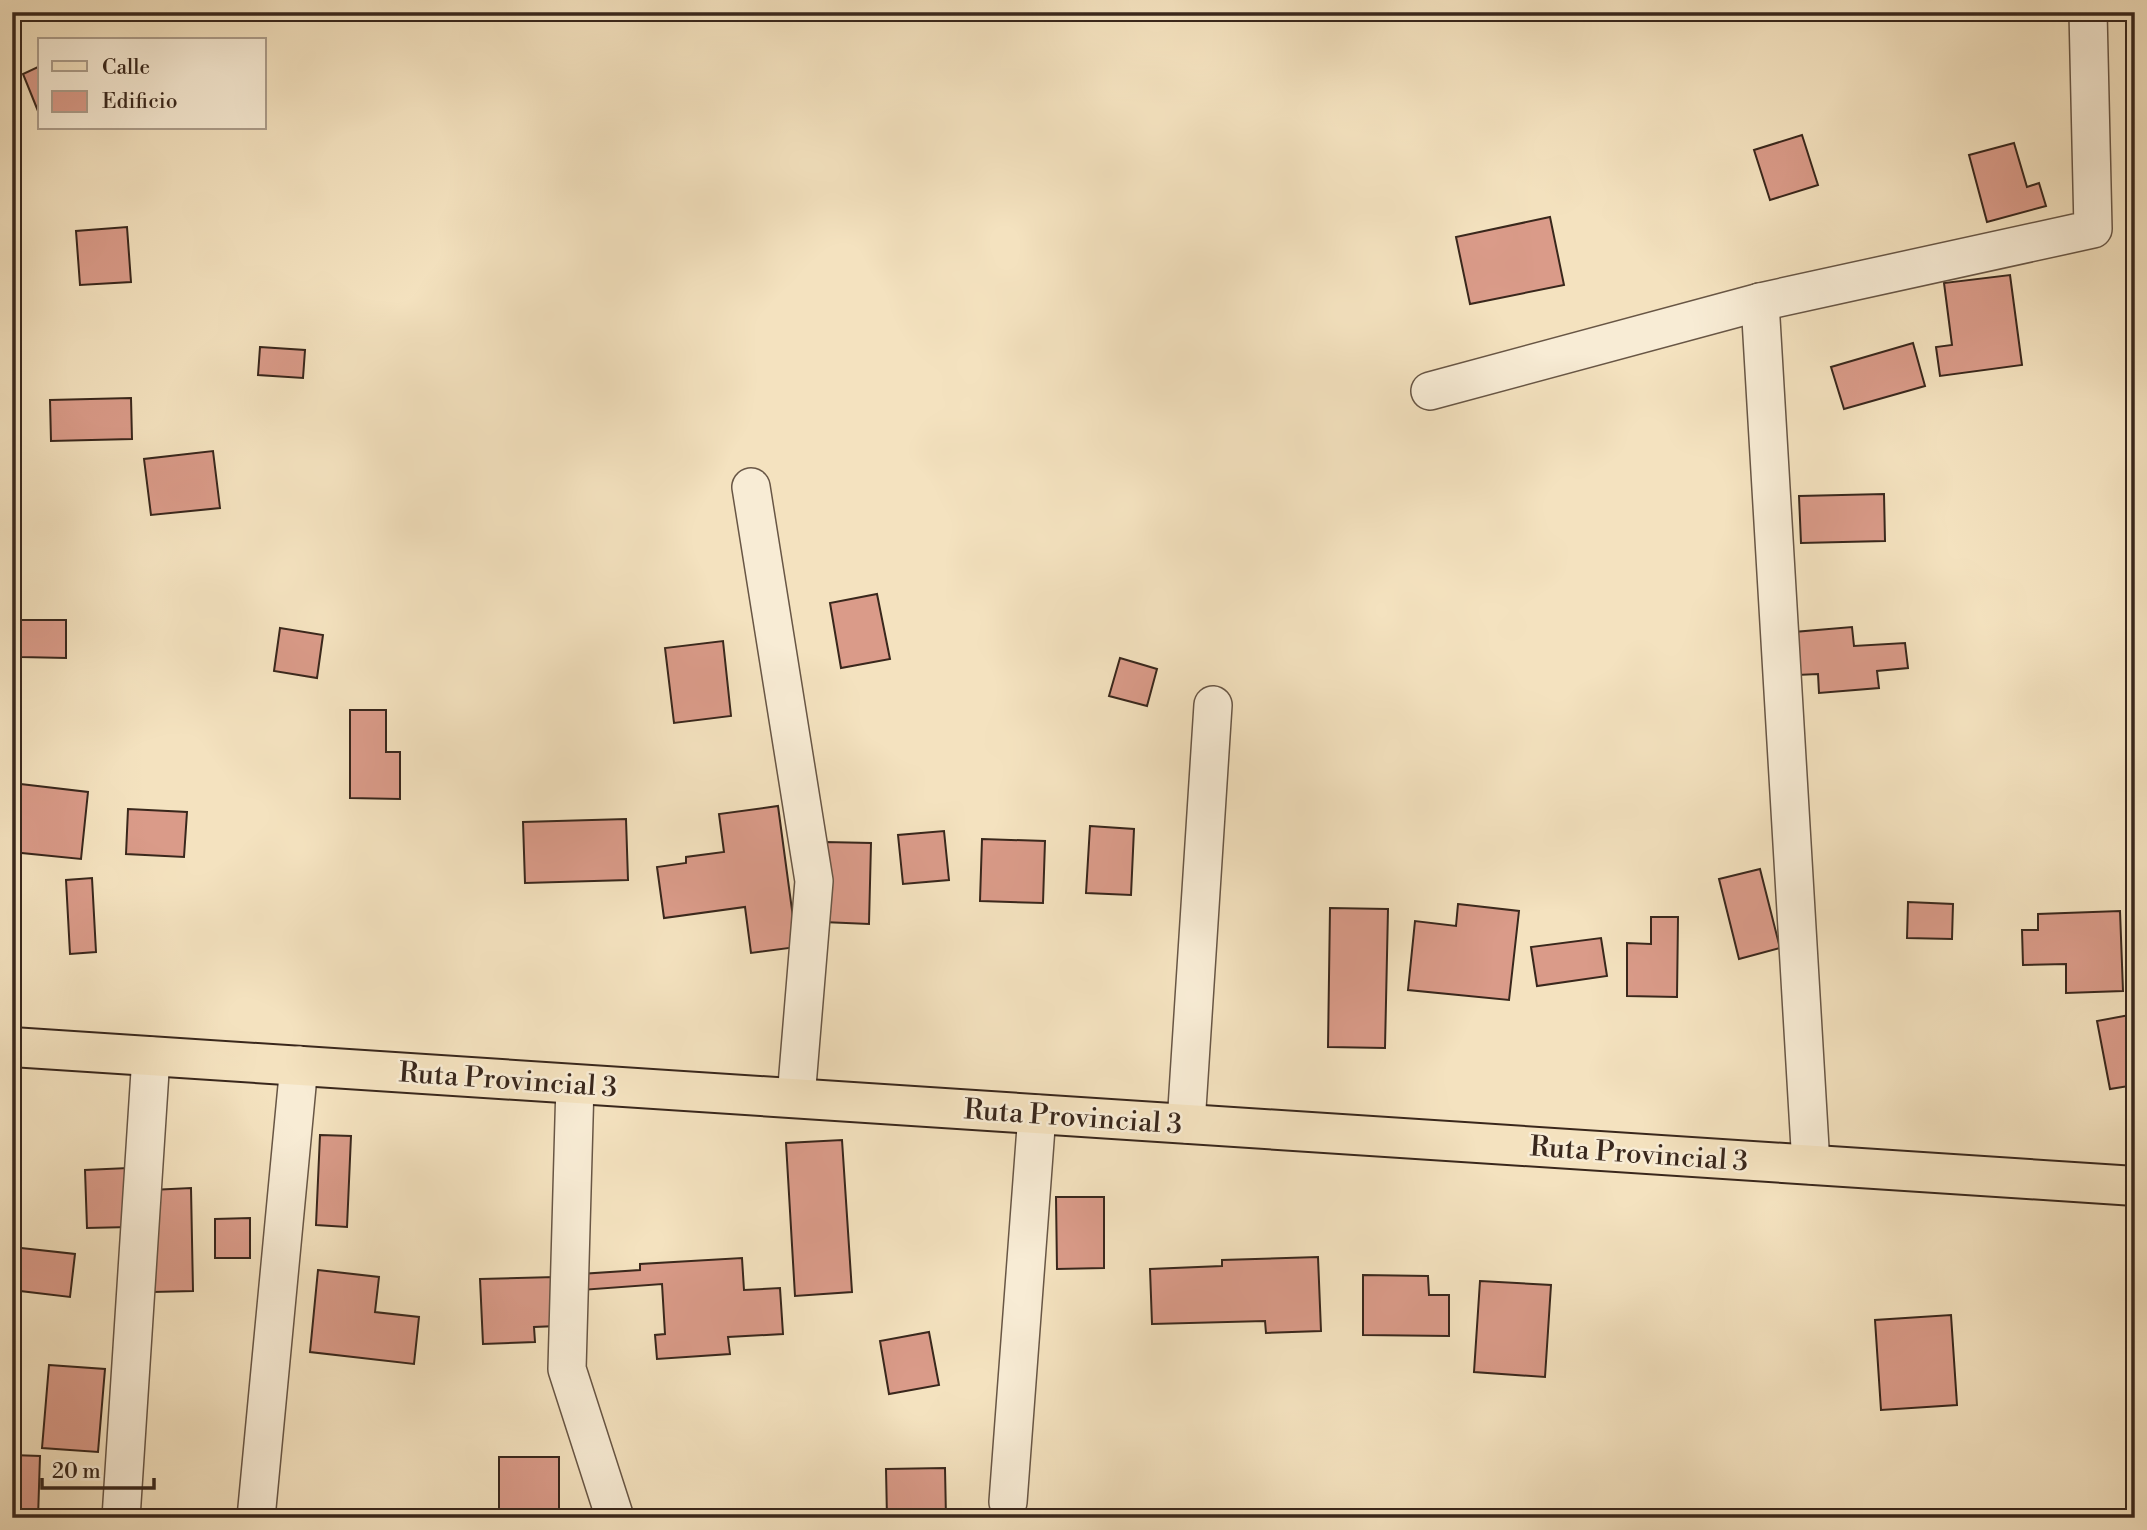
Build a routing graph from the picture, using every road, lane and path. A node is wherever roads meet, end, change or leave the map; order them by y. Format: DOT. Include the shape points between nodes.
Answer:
graph roads {
  1 [pos="2088,12"];
  2 [pos="1760,302"];
  3 [pos="1430,391"];
  4 [pos="751,487"];
  5 [pos="1213,705"];
  6 [pos="12,1046"];
  7 [pos="151,1056"];
  8 [pos="299,1065"];
  9 [pos="575,1084"];
  10 [pos="796,1098"];
  11 [pos="1037,1114"];
  12 [pos="1186,1124"];
  13 [pos="1811,1165"];
  14 [pos="2135,1186"];
  15 [pos="1009,1502"];
  16 [pos="121,1518"];
  17 [pos="256,1518"];
  18 [pos="615,1518"];
  1 -- 2 [label="street" via="2093,229"];
  2 -- 3 [label="street"];
  2 -- 13 [label="street"];
  4 -- 10 [label="street" via="814,881"];
  5 -- 12 [label="street"];
  6 -- 7 [label="main road, Ruta Provincial 3"];
  7 -- 8 [label="main road, Ruta Provincial 3"];
  7 -- 16 [label="street"];
  8 -- 9 [label="main road, Ruta Provincial 3"];
  8 -- 17 [label="street"];
  9 -- 10 [label="main road, Ruta Provincial 3"];
  9 -- 18 [label="street" via="567,1369"];
  10 -- 11 [label="main road, Ruta Provincial 3"];
  11 -- 12 [label="main road, Ruta Provincial 3"];
  11 -- 15 [label="street"];
  12 -- 13 [label="main road, Ruta Provincial 3"];
  13 -- 14 [label="main road, Ruta Provincial 3"];
}
